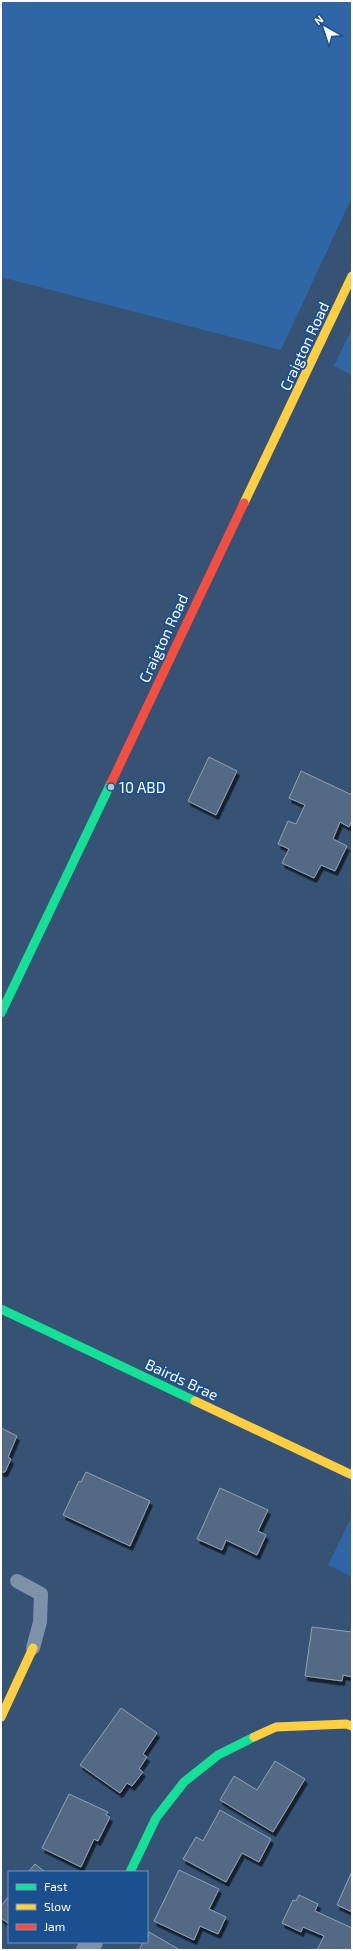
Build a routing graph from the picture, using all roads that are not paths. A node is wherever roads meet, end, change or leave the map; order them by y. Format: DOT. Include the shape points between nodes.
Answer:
graph roads {
  1 [pos="352,276"];
  2 [pos="1,1013"];
  3 [pos="1,1309"];
  4 [pos="352,1475"];
  5 [pos="17,1581"];
  6 [pos="33,1648"];
  7 [pos="1,1718"];
  8 [pos="352,1726"];
  9 [pos="130,1871"];
  1 -- 2 [label="street, Craigton Road"];
  3 -- 4 [label="street, Bairds Brae"];
  5 -- 6 [label="lane" via="41,1594 40,1622"];
  6 -- 7 [label="street"];
  8 -- 9 [label="street" via="346,1724 276,1727 218,1755 184,1782 156,1818"];
}
